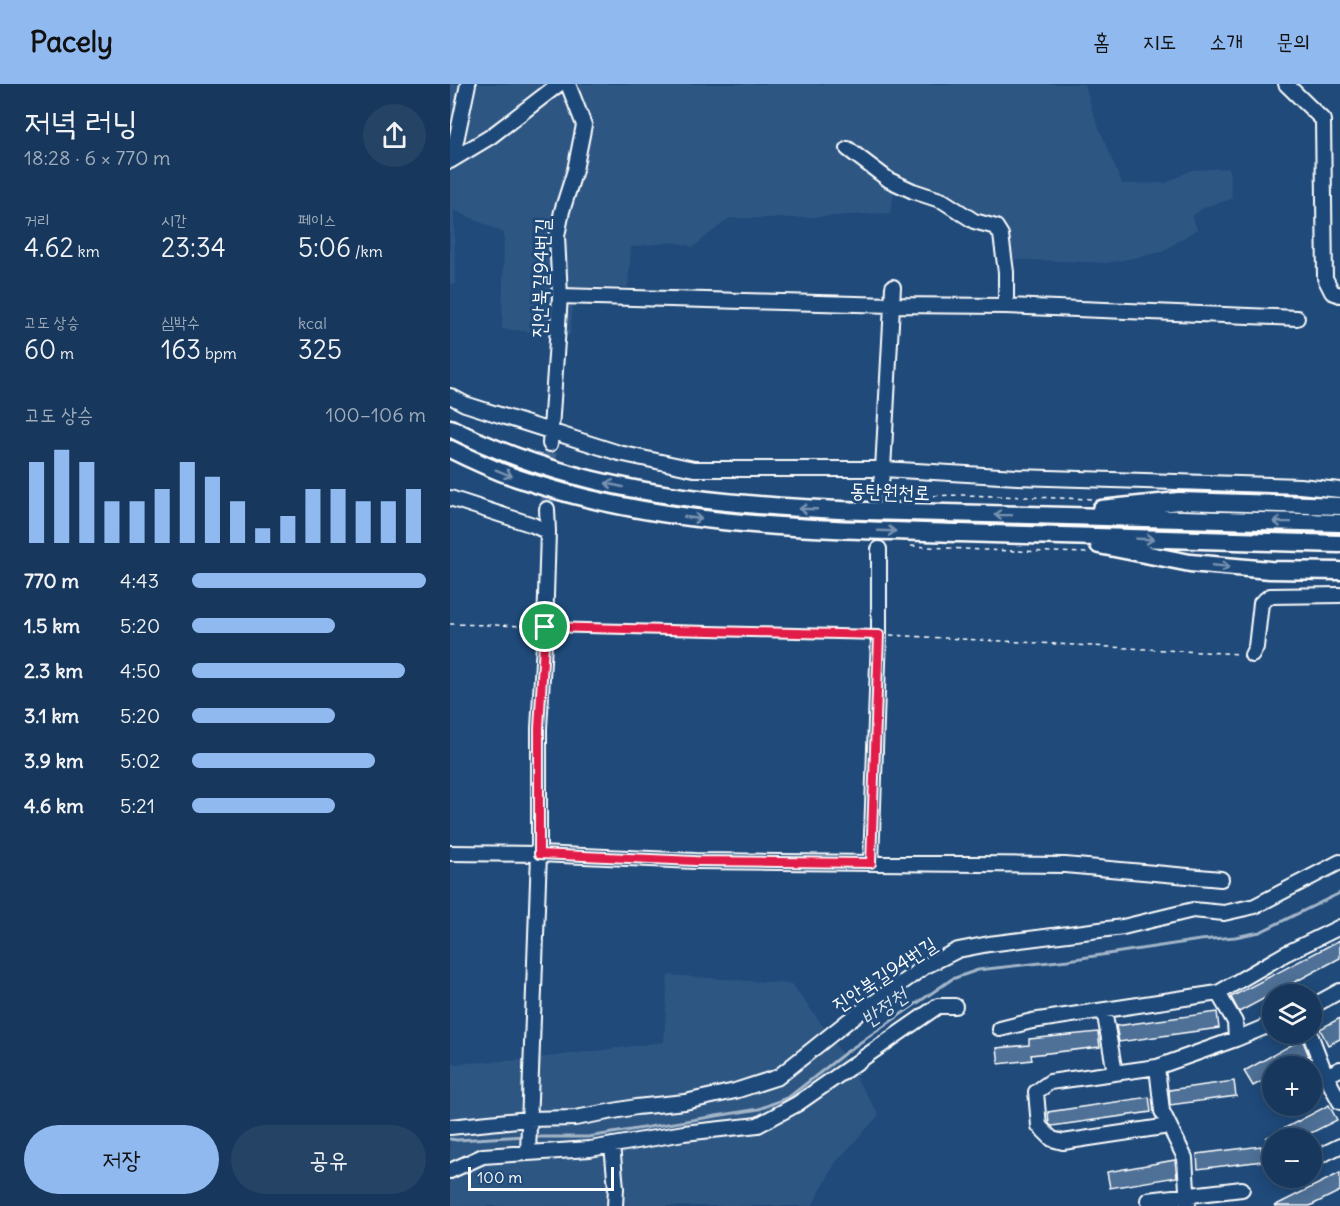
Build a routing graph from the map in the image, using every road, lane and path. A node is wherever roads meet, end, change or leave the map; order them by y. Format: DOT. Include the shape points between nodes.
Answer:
graph roads {
  1 [pos="468,84"];
  2 [pos="559,84"];
  3 [pos="568,84"];
  4 [pos="1286,84"];
  5 [pos="848,149"];
  6 [pos="451,161"];
  7 [pos="893,287"];
  8 [pos="1340,295"];
  9 [pos="560,296"];
  10 [pos="892,305"];
  11 [pos="1006,306"];
  12 [pos="1297,318"];
  13 [pos="450,396"];
  14 [pos="450,428"];
  15 [pos="550,437"];
  16 [pos="450,449"];
  17 [pos="882,475"];
  18 [pos="1340,490"];
  19 [pos="450,498"];
  20 [pos="1340,506"];
  21 [pos="547,509"];
  22 [pos="1039,516"];
  23 [pos="1340,523"];
  24 [pos="548,532"];
  25 [pos="1039,536"];
  26 [pos="1340,544"];
  27 [pos="879,549"];
  28 [pos="1340,571"];
  29 [pos="1340,595"];
  30 [pos="450,624"];
  31 [pos="545,627"];
  32 [pos="879,635"];
  33 [pos="1252,654"];
  34 [pos="450,853"];
  35 [pos="539,854"];
  36 [pos="1340,862"];
  37 [pos="871,863"];
  38 [pos="1221,879"];
  39 [pos="1340,927"];
  40 [pos="1340,991"];
  41 [pos="1218,993"];
  42 [pos="1322,1001"];
  43 [pos="955,1006"];
  44 [pos="1104,1010"];
  45 [pos="1262,1028"];
  46 [pos="1000,1029"];
  47 [pos="1236,1039"];
  48 [pos="1314,1044"];
  49 [pos="1157,1067"];
  50 [pos="1340,1069"];
  51 [pos="1114,1073"];
  52 [pos="1326,1076"];
  53 [pos="1340,1102"];
  54 [pos="528,1125"];
  55 [pos="1169,1126"];
  56 [pos="450,1127"];
  57 [pos="612,1145"];
  58 [pos="1340,1146"];
  59 [pos="528,1151"];
  60 [pos="1322,1155"];
  61 [pos="450,1171"];
  62 [pos="1242,1189"];
  63 [pos="1148,1200"];
  64 [pos="1188,1200"];
  65 [pos="615,1206"];
  1 -- 6 [label="street"];
  2 -- 6 [label="street" via="490,137"];
  3 -- 9 [label="street, 진안북길94번길" via="584,125 557,236"];
  4 -- 8 [label="street" via="1323,120 1325,278 1332,292"];
  5 -- 11 [label="street" via="889,180 943,201 974,221 996,227 1002,235"];
  7 -- 10 [label="street"];
  9 -- 10 [label="street"];
  9 -- 15 [label="street, 진안북길94번길"];
  10 -- 11 [label="street"];
  10 -- 17 [label="street"];
  11 -- 12 [label="street"];
  13 -- 15 [label="street"];
  22 -- 14 [label="main road, 동탄원천로, one-way" via="790,508 668,496 579,477 497,450"];
  15 -- 17 [label="street" via="694,469"];
  16 -- 25 [label="main road, 동탄원천로, one-way" via="561,492 696,519 782,527"];
  17 -- 18 [label="street"];
  19 -- 24 [label="street"];
  20 -- 22 [label="main road" via="1179,501"];
  21 -- 24 [label="street"];
  23 -- 22 [label="main road, 동탄원천로, one-way"];
  24 -- 31 [label="street"];
  25 -- 26 [label="main road, 동탄원천로, one-way"];
  25 -- 28 [label="main road, one-way" via="1190,563"];
  27 -- 32 [label="street"];
  29 -- 33 [label="street" via="1270,596 1261,603"];
  30 -- 31 [label="path"];
  31 -- 32 [label="path"];
  31 -- 35 [label="street" via="539,728"];
  32 -- 33 [label="path"];
  32 -- 37 [label="street"];
  34 -- 35 [label="street"];
  35 -- 37 [label="street"];
  35 -- 54 [label="street"];
  36 -- 54 [label="street, 진안북길94번길" via="1255,906 1224,913 1193,910 1123,927 958,950 924,967 778,1077 685,1102"];
  37 -- 38 [label="street" via="1065,865"];
  39 -- 41 [label="street"];
  40 -- 42 [label="street"];
  41 -- 44 [label="street"];
  41 -- 47 [label="street" via="1235,1022"];
  43 -- 57 [label="street" via="938,1006 797,1104 758,1125"];
  44 -- 46 [label="street"];
  44 -- 51 [label="street"];
  45 -- 47 [label="street"];
  47 -- 49 [label="street"];
  48 -- 52 [label="street"];
  49 -- 51 [label="street"];
  49 -- 55 [label="street" via="1162,1111"];
  50 -- 52 [label="street"];
  51 -- 55 [label="street" via="1050,1082 1036,1092 1040,1126 1052,1139 1063,1142"];
  52 -- 53 [label="street"];
  54 -- 56 [label="street, 진안북길94번길"];
  54 -- 59 [label="street"];
  55 -- 64 [label="street" via="1185,1158"];
  57 -- 59 [label="street"];
  57 -- 65 [label="street"];
  58 -- 60 [label="street"];
  59 -- 61 [label="street" via="483,1156"];
  62 -- 64 [label="street"];
  63 -- 64 [label="street"];
}
